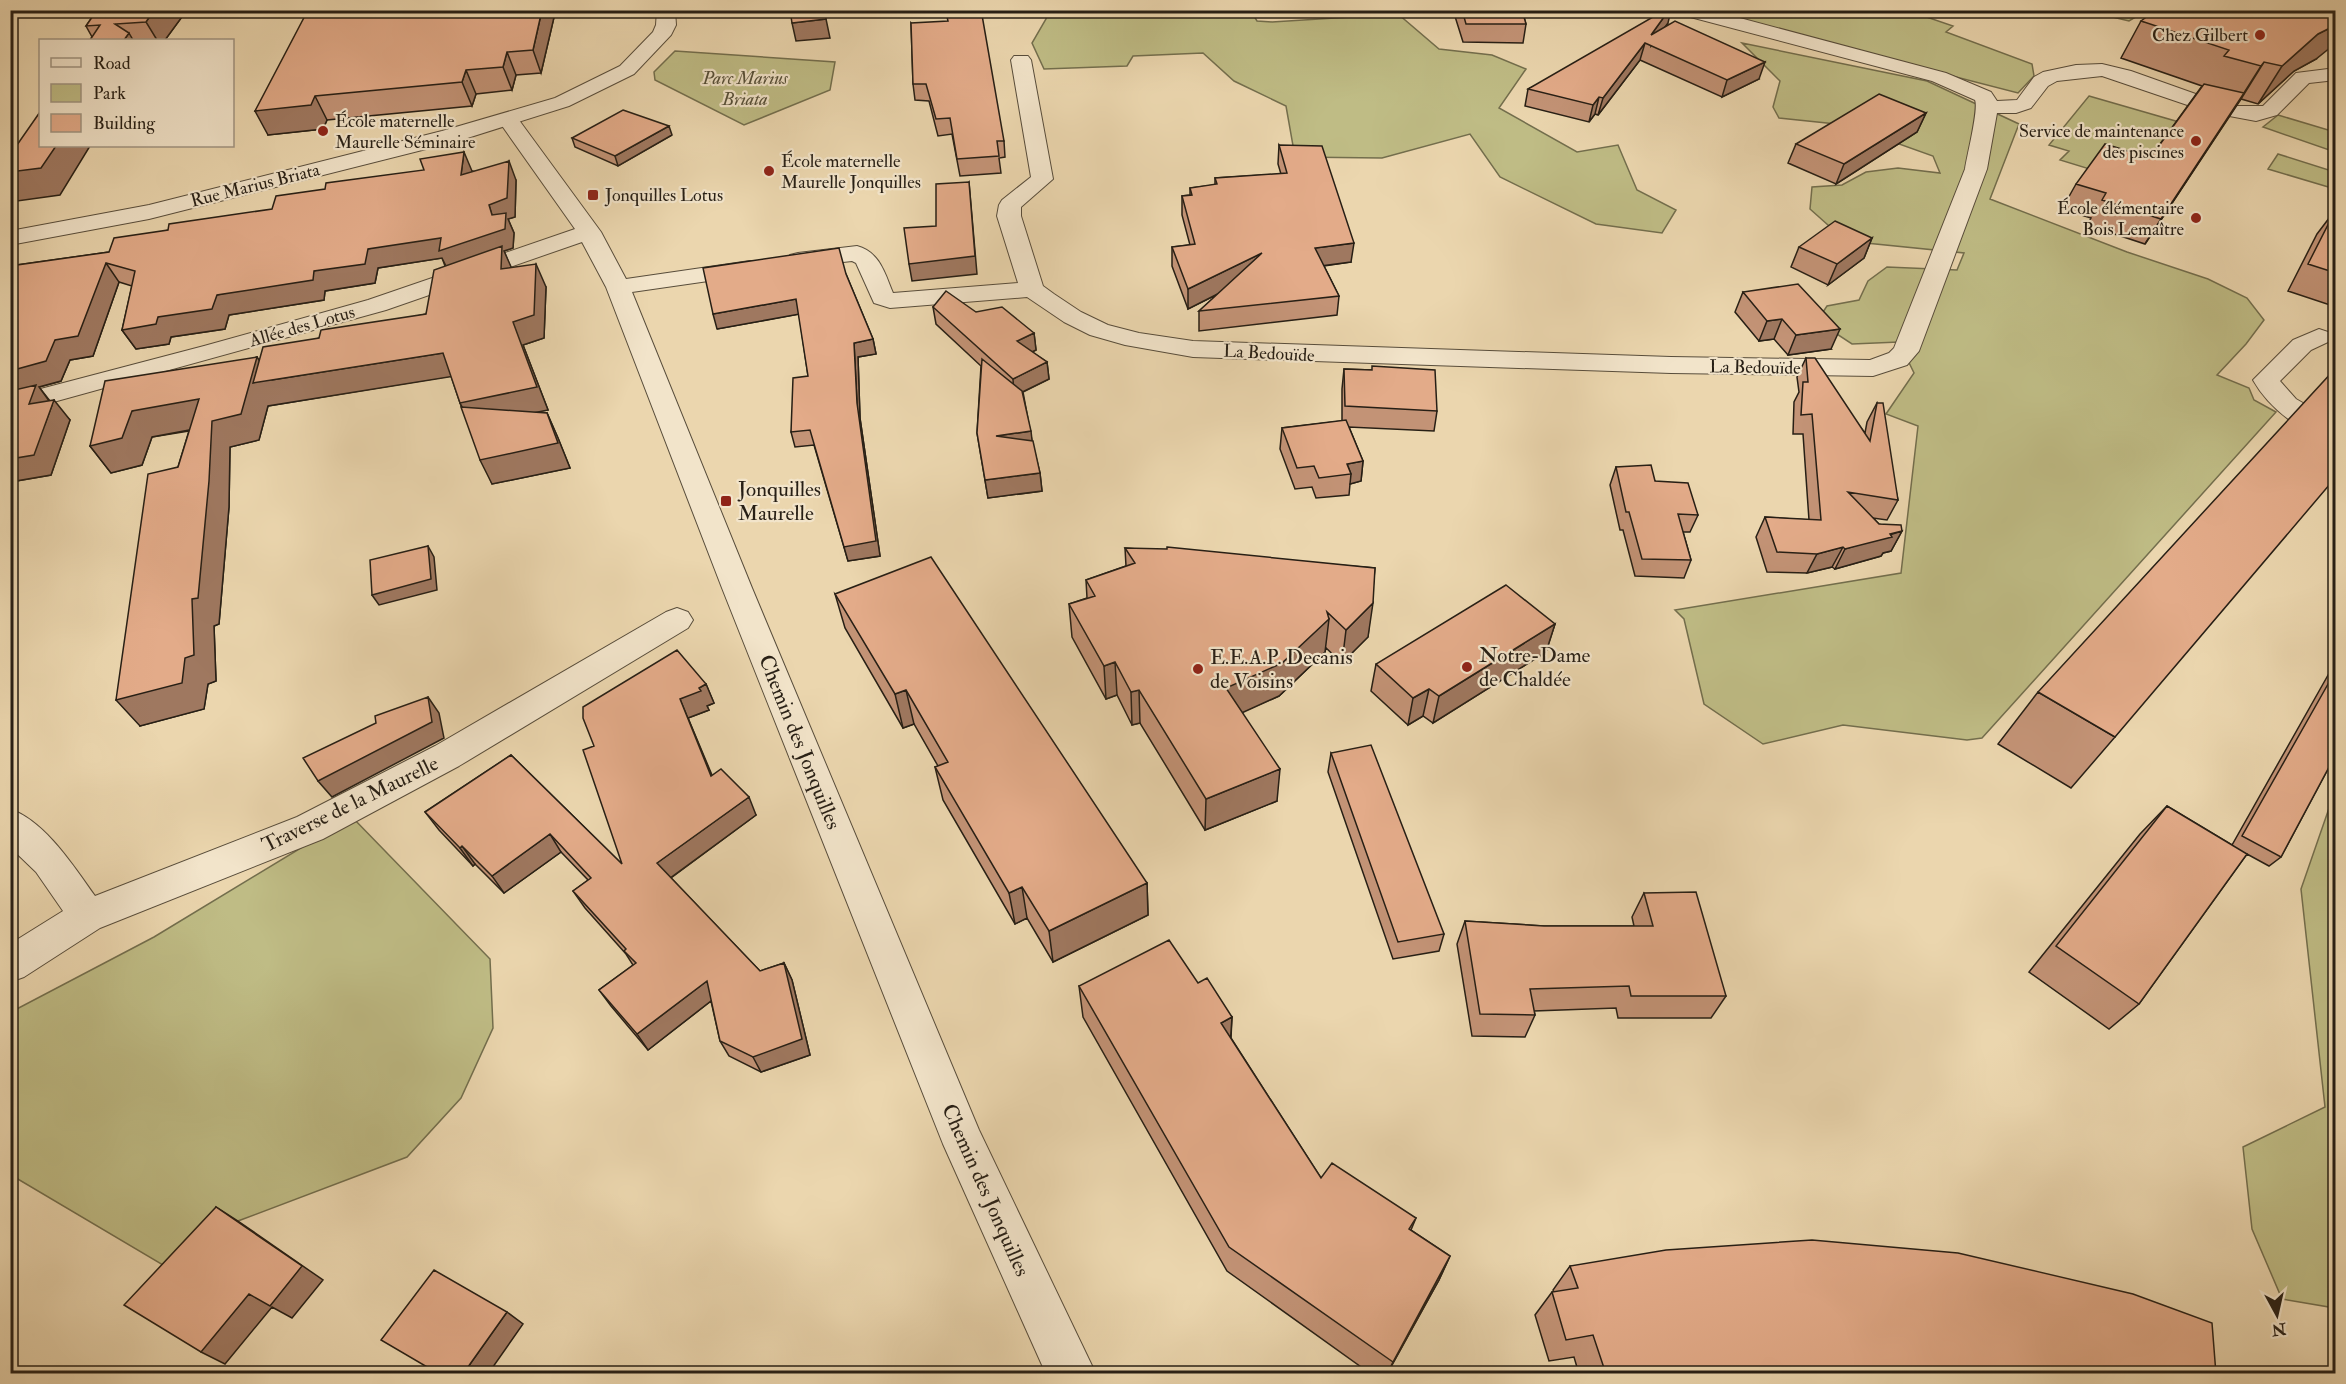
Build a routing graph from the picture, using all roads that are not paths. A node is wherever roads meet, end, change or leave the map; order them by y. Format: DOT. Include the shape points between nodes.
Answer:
graph roads {
  1 [pos="666,10"];
  2 [pos="1686,10"];
  3 [pos="1021,60"];
  4 [pos="2336,74"];
  5 [pos="2297,85"];
  6 [pos="2326,93"];
  7 [pos="1988,106"];
  8 [pos="509,120"];
  9 [pos="589,232"];
  10 [pos="10,238"];
  11 [pos="618,287"];
  12 [pos="1032,289"];
  13 [pos="2319,337"];
  14 [pos="10,406"];
  15 [pos="2336,433"];
  16 [pos="677,620"];
  17 [pos="10,824"];
  18 [pos="87,916"];
  19 [pos="10,965"];
  20 [pos="1073,1374"];
  1 -- 8 [label="street, Rue Marius Briata" via="661,35 627,70 562,102"];
  2 -- 7 [label="street" via="1939,77 1976,91 1984,96"];
  3 -- 12 [label="street" via="1042,179 1010,205 1009,216"];
  4 -- 5 [label="street" via="2303,77"];
  5 -- 6 [label="street"];
  5 -- 7 [label="street" via="2270,111 2253,115 2219,108 2106,70 2090,70 2044,79 2025,103 2015,107"];
  7 -- 12 [label="street, La Bedouïde" via="1976,169 1906,351 1892,362 1873,368 1193,349 1127,338 1089,326 1060,311"];
  8 -- 9 [label="street, Chemin des Jonquilles"];
  8 -- 10 [label="street, Rue Marius Briata" via="149,212"];
  9 -- 11 [label="street, Chemin des Jonquilles"];
  9 -- 14 [label="street, Allée des Lotus" via="366,308"];
  11 -- 12 [label="street" via="857,253 866,259 883,298 890,301"];
  11 -- 20 [label="street, Chemin des Jonquilles" via="964,1144"];
  13 -- 15 [label="street" via="2302,345 2266,380 2284,404"];
  16 -- 18 [label="street, Traverse de la Maurelle" via="447,756 310,828"];
  17 -- 18 [label="street" via="49,861"];
  18 -- 19 [label="street, Traverse de la Maurelle"];
}
